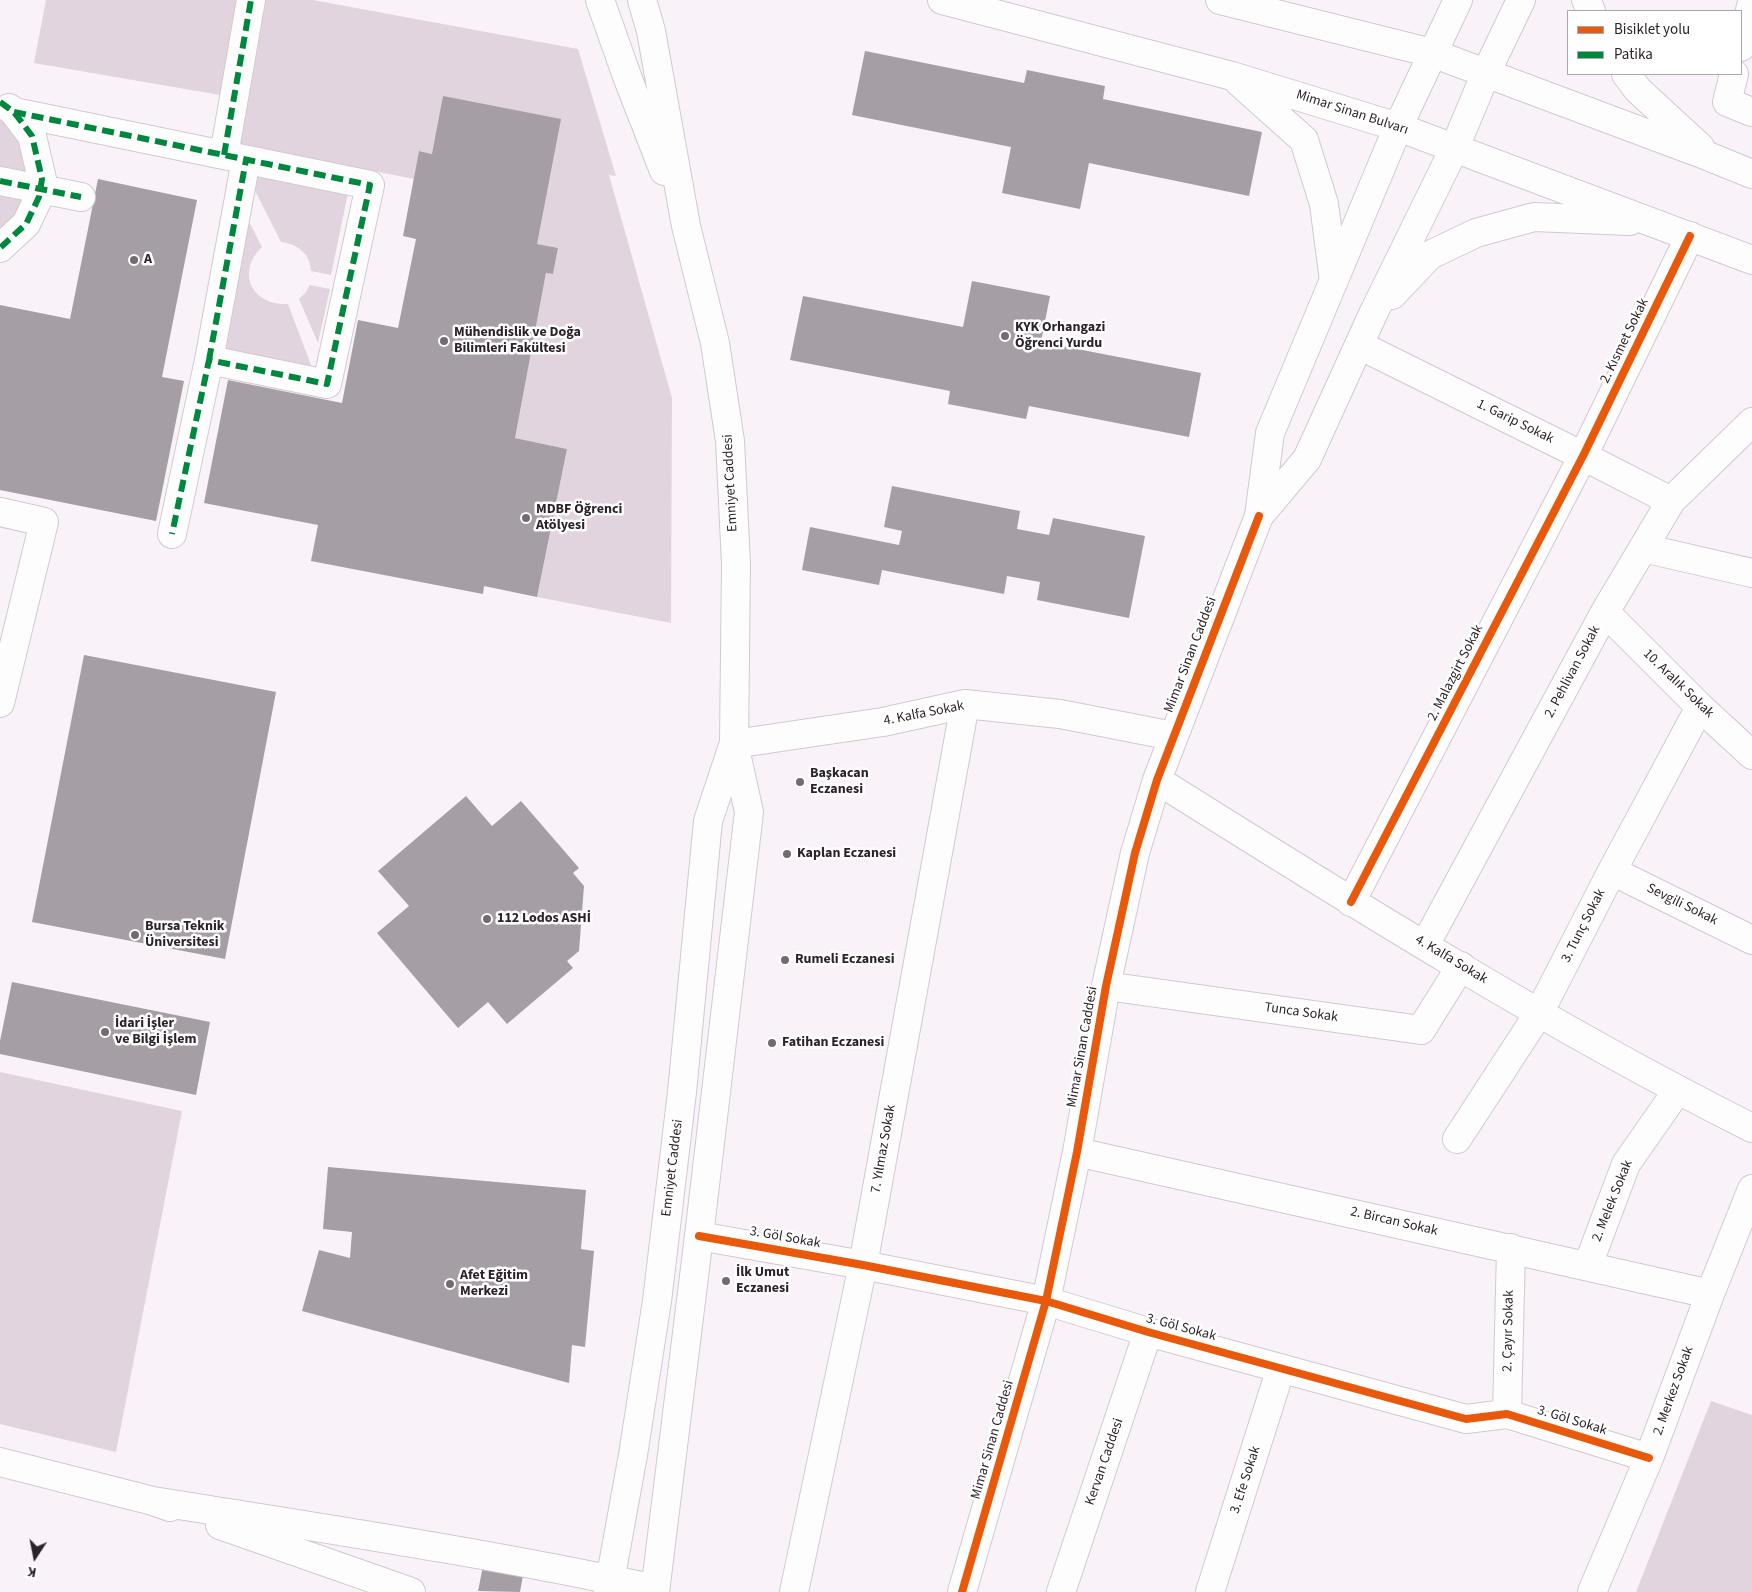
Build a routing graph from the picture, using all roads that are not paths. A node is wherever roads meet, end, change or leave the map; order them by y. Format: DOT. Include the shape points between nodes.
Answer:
graph roads {
  1 [pos="251,0"];
  2 [pos="600,0"];
  3 [pos="642,0"];
  4 [pos="654,0"];
  5 [pos="942,0"];
  6 [pos="1220,0"];
  7 [pos="1275,0"];
  8 [pos="1458,0"];
  9 [pos="1521,0"];
  10 [pos="1752,2"];
  11 [pos="1247,6"];
  12 [pos="651,31"];
  13 [pos="1742,43"];
  14 [pos="1432,53"];
  15 [pos="1486,73"];
  16 [pos="1627,75"];
  17 [pos="1734,75"];
  18 [pos="1232,76"];
  19 [pos="7,107"];
  20 [pos="1752,112"];
  21 [pos="1398,127"];
  22 [pos="1455,148"];
  23 [pos="1710,157"];
  24 [pos="235,158"];
  25 [pos="1752,174"];
  26 [pos="0,181"];
  27 [pos="40,189"];
  28 [pos="81,197"];
  29 [pos="1653,222"];
  30 [pos="686,226"];
  31 [pos="1690,236"];
  32 [pos="0,248"];
  33 [pos="1752,260"];
  34 [pos="1334,282"];
  35 [pos="1373,314"];
  36 [pos="1359,345"];
  37 [pos="209,360"];
  38 [pos="1752,422"];
  39 [pos="1584,456"];
  40 [pos="1671,501"];
  41 [pos="0,512"];
  42 [pos="1259,516"];
  43 [pos="172,534"];
  44 [pos="1643,548"];
  45 [pos="1752,573"];
  46 [pos="1604,612"];
  47 [pos="0,703"];
  48 [pos="965,704"];
  49 [pos="1700,707"];
  50 [pos="1173,736"];
  51 [pos="734,744"];
  52 [pos="1752,755"];
  53 [pos="1157,780"];
  54 [pos="1612,871"];
  55 [pos="1351,902"];
  56 [pos="1752,940"];
  57 [pos="1425,945"];
  58 [pos="1461,966"];
  59 [pos="1106,986"];
  60 [pos="1539,1013"];
  61 [pos="1677,1091"];
  62 [pos="1752,1128"];
  63 [pos="1458,1140"];
  64 [pos="1077,1152"];
  65 [pos="1752,1189"];
  66 [pos="699,1236"];
  67 [pos="1511,1248"];
  68 [pos="863,1264"];
  69 [pos="1588,1265"];
  70 [pos="1710,1294"];
  71 [pos="1046,1301"];
  72 [pos="1148,1332"];
  73 [pos="1281,1368"];
  74 [pos="1507,1414"];
  75 [pos="1649,1458"];
  76 [pos="0,1462"];
  77 [pos="153,1501"];
  78 [pos="981,1524"];
  79 [pos="609,1586"];
  80 [pos="655,1591"];
  81 [pos="411,1592"];
  82 [pos="794,1592"];
  83 [pos="947,1592"];
  84 [pos="962,1592"];
  85 [pos="1061,1592"];
  86 [pos="1210,1592"];
  87 [pos="1592,1592"];
  1 -- 24 [label="street"];
  2 -- 30 [label="street"];
  3 -- 12 [label="street"];
  4 -- 12 [label="street"];
  5 -- 18 [label="street, Mimar Sinan Bulvarı"];
  6 -- 11 [label="street"];
  7 -- 11 [label="street"];
  8 -- 14 [label="street"];
  9 -- 15 [label="street"];
  10 -- 13 [label="street"];
  11 -- 14 [label="street"];
  12 -- 30 [label="street"];
  14 -- 15 [label="street"];
  14 -- 21 [label="street"];
  15 -- 22 [label="street"];
  15 -- 23 [label="street"];
  16 -- 23 [label="street" via="1638,90"];
  17 -- 20 [label="street" via="1727,102"];
  18 -- 21 [label="street, Mimar Sinan Bulvarı"];
  18 -- 34 [label="street" via="1304,140 1324,204"];
  19 -- 24 [label="street"];
  19 -- 27 [label="street" via="32,136 42,179"];
  21 -- 22 [label="street, Mimar Sinan Bulvarı"];
  21 -- 34 [label="street"];
  22 -- 29 [label="street, Mimar Sinan Bulvarı"];
  22 -- 35 [label="street"];
  23 -- 25 [label="street"];
  24 -- 37 [label="street"];
  24 -- 37 [label="street" via="370,185 327,384"];
  26 -- 27 [label="street"];
  27 -- 28 [label="street"];
  27 -- 32 [label="street" via="26,224"];
  29 -- 31 [label="street, Mimar Sinan Bulvarı"];
  29 -- 35 [label="street" via="1534,217 1476,233 1430,255"];
  30 -- 51 [label="street, Emniyet Caddesi" via="715,343 730,441 736,564"];
  31 -- 33 [label="street, Mimar Sinan Bulvarı"];
  31 -- 39 [label="street, 2. Kısmet Sokak"];
  34 -- 42 [label="street" via="1270,433"];
  35 -- 36 [label="street"];
  36 -- 39 [label="street, 1. Garip Sokak"];
  36 -- 42 [label="street" via="1307,459"];
  37 -- 43 [label="street"];
  38 -- 40 [label="street, 2. Pehlivan Sokak"];
  39 -- 40 [label="street, 1. Garip Sokak"];
  39 -- 55 [label="street, 2. Malazgirt Sokak"];
  40 -- 44 [label="street, 2. Pehlivan Sokak"];
  41 -- 47 [label="street" via="44,522"];
  42 -- 50 [label="street, Mimar Sinan Caddesi"];
  44 -- 45 [label="street"];
  44 -- 46 [label="street, 2. Pehlivan Sokak"];
  46 -- 49 [label="street, 10. Aralık Sokak"];
  46 -- 57 [label="street, 2. Pehlivan Sokak"];
  48 -- 50 [label="street, 4. Kalfa Sokak" via="1060,714"];
  48 -- 51 [label="street, 4. Kalfa Sokak" via="883,722"];
  48 -- 68 [label="street, 7. Yılmaz Sokak"];
  49 -- 52 [label="street, 10. Aralık Sokak"];
  49 -- 54 [label="street, 3. Tunç Sokak"];
  50 -- 53 [label="street, Mimar Sinan Caddesi"];
  51 -- 66 [label="street, Emniyet Caddesi" via="748,812"];
  51 -- 79 [label="street, Emniyet Caddesi" via="708,821 682,1092 658,1291"];
  53 -- 55 [label="street, 4. Kalfa Sokak"];
  53 -- 59 [label="street, Mimar Sinan Caddesi" via="1135,852"];
  54 -- 56 [label="street, Sevgili Sokak"];
  54 -- 60 [label="street, 3. Tunç Sokak"];
  55 -- 57 [label="street, 4. Kalfa Sokak"];
  57 -- 58 [label="street, 4. Kalfa Sokak"];
  58 -- 59 [label="street, Tunca Sokak" via="1421,1030"];
  58 -- 60 [label="street, 4. Kalfa Sokak"];
  59 -- 64 [label="street, Mimar Sinan Caddesi"];
  60 -- 61 [label="street, 4. Kalfa Sokak"];
  60 -- 63 [label="street, 3. Tunç Sokak"];
  61 -- 62 [label="street, 4. Kalfa Sokak"];
  61 -- 69 [label="street, 2. Melek Sokak" via="1626,1164"];
  64 -- 67 [label="street, 2. Bircan Sokak"];
  64 -- 71 [label="street, Mimar Sinan Caddesi"];
  65 -- 70 [label="street, 2. Merkez Sokak"];
  66 -- 68 [label="street, 3. Göl Sokak"];
  66 -- 80 [label="street, Emniyet Caddesi"];
  67 -- 69 [label="street, 2. Bircan Sokak"];
  67 -- 74 [label="street, 2. Çayır Sokak"];
  68 -- 71 [label="street, 3. Göl Sokak"];
  68 -- 82 [label="street, 7. Yılmaz Sokak"];
  69 -- 70 [label="street, 2. Bircan Sokak"];
  70 -- 75 [label="street, 2. Merkez Sokak"];
  71 -- 72 [label="street, 3. Göl Sokak"];
  71 -- 78 [label="street, Mimar Sinan Caddesi"];
  72 -- 73 [label="street, 3. Göl Sokak"];
  72 -- 85 [label="street, Kervan Caddesi"];
  73 -- 74 [label="street, 3. Göl Sokak" via="1466,1419"];
  73 -- 86 [label="street, 3. Efe Sokak"];
  74 -- 75 [label="street, 3. Göl Sokak"];
  75 -- 87 [label="street, 2. Merkez Sokak"];
  76 -- 77 [label="street"];
  77 -- 79 [label="street" via="464,1551"];
  77 -- 81 [label="street"];
  78 -- 83 [label="street"];
  78 -- 84 [label="street, Mimar Sinan Caddesi"];
  79 -- 80 [label="street"];
}
